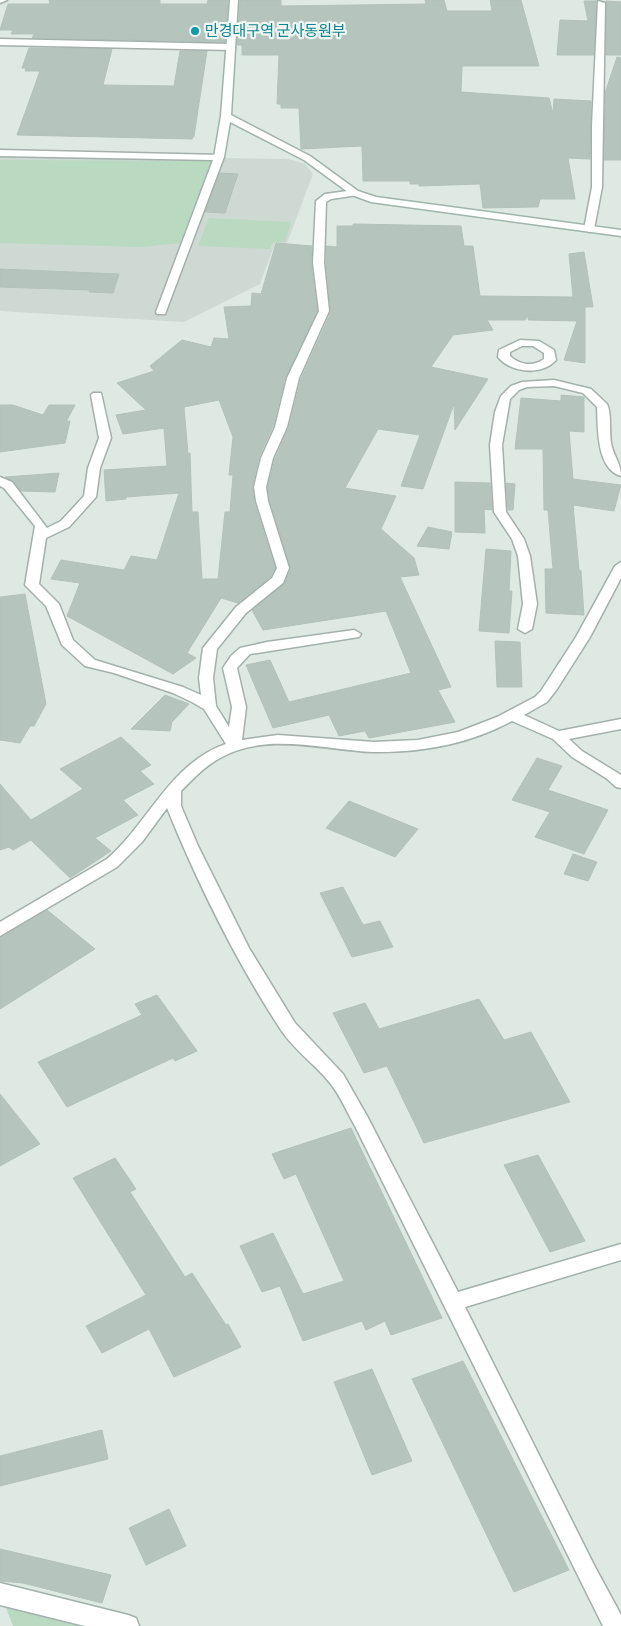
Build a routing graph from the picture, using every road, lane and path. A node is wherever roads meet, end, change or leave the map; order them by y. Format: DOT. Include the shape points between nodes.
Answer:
graph roads {
  1 [pos="234,0"];
  2 [pos="600,3"];
  3 [pos="0,42"];
  4 [pos="231,47"];
  5 [pos="226,116"];
  6 [pos="0,153"];
  7 [pos="219,156"];
  8 [pos="355,193"];
  9 [pos="590,229"];
  10 [pos="621,233"];
  11 [pos="161,312"];
  12 [pos="534,367"];
  13 [pos="540,383"];
  14 [pos="96,395"];
  15 [pos="621,472"];
  16 [pos="0,481"];
  17 [pos="39,536"];
  18 [pos="621,566"];
  19 [pos="525,629"];
  20 [pos="354,634"];
  21 [pos="209,706"];
  22 [pos="513,716"];
  23 [pos="621,724"];
  24 [pos="558,736"];
  25 [pos="234,746"];
  26 [pos="621,783"];
  27 [pos="174,790"];
  28 [pos="0,930"];
  29 [pos="621,1252"];
  30 [pos="453,1302"];
  31 [pos="0,1594"];
  32 [pos="128,1626"];
  33 [pos="615,1626"];
  1 -- 4 [label="street"];
  2 -- 9 [label="street" via="598,187"];
  3 -- 4 [label="street"];
  4 -- 5 [label="street"];
  5 -- 7 [label="street"];
  5 -- 8 [label="street" via="307,158"];
  6 -- 7 [label="street"];
  7 -- 11 [label="street"];
  8 -- 9 [label="street" via="374,200"];
  8 -- 21 [label="street" via="328,196 321,201 317,231 324,311 293,378 281,427 266,458 260,487 283,568 278,580 241,610 210,648 206,678"];
  9 -- 10 [label="street"];
  12 -- 13 [label="street"];
  13 -- 15 [label="street" via="587,391 603,406 605,447 610,461"];
  13 -- 19 [label="street" via="515,388 505,398 496,445 500,512 524,556 530,604"];
  14 -- 17 [label="street" via="105,438 94,468 90,497 65,524"];
  16 -- 17 [label="street" via="8,485 41,526"];
  17 -- 21 [label="street" via="32,585 52,604 67,642 90,663 178,690"];
  18 -- 22 [label="street" via="578,647 543,698"];
  20 -- 25 [label="street" via="245,651 230,668 239,707"];
  21 -- 25 [label="street"];
  22 -- 24 [label="street"];
  22 -- 25 [label="street" via="480,732 421,745 391,748 288,740"];
  23 -- 24 [label="street"];
  24 -- 26 [label="street" via="577,754"];
  25 -- 27 [label="street" via="200,764"];
  27 -- 28 [label="street" via="125,852"];
  27 -- 30 [label="street" via="174,806 190,846 267,995 289,1028 337,1079"];
  29 -- 30 [label="street"];
  30 -- 33 [label="street" via="586,1574"];
  31 -- 32 [label="street"];
}
